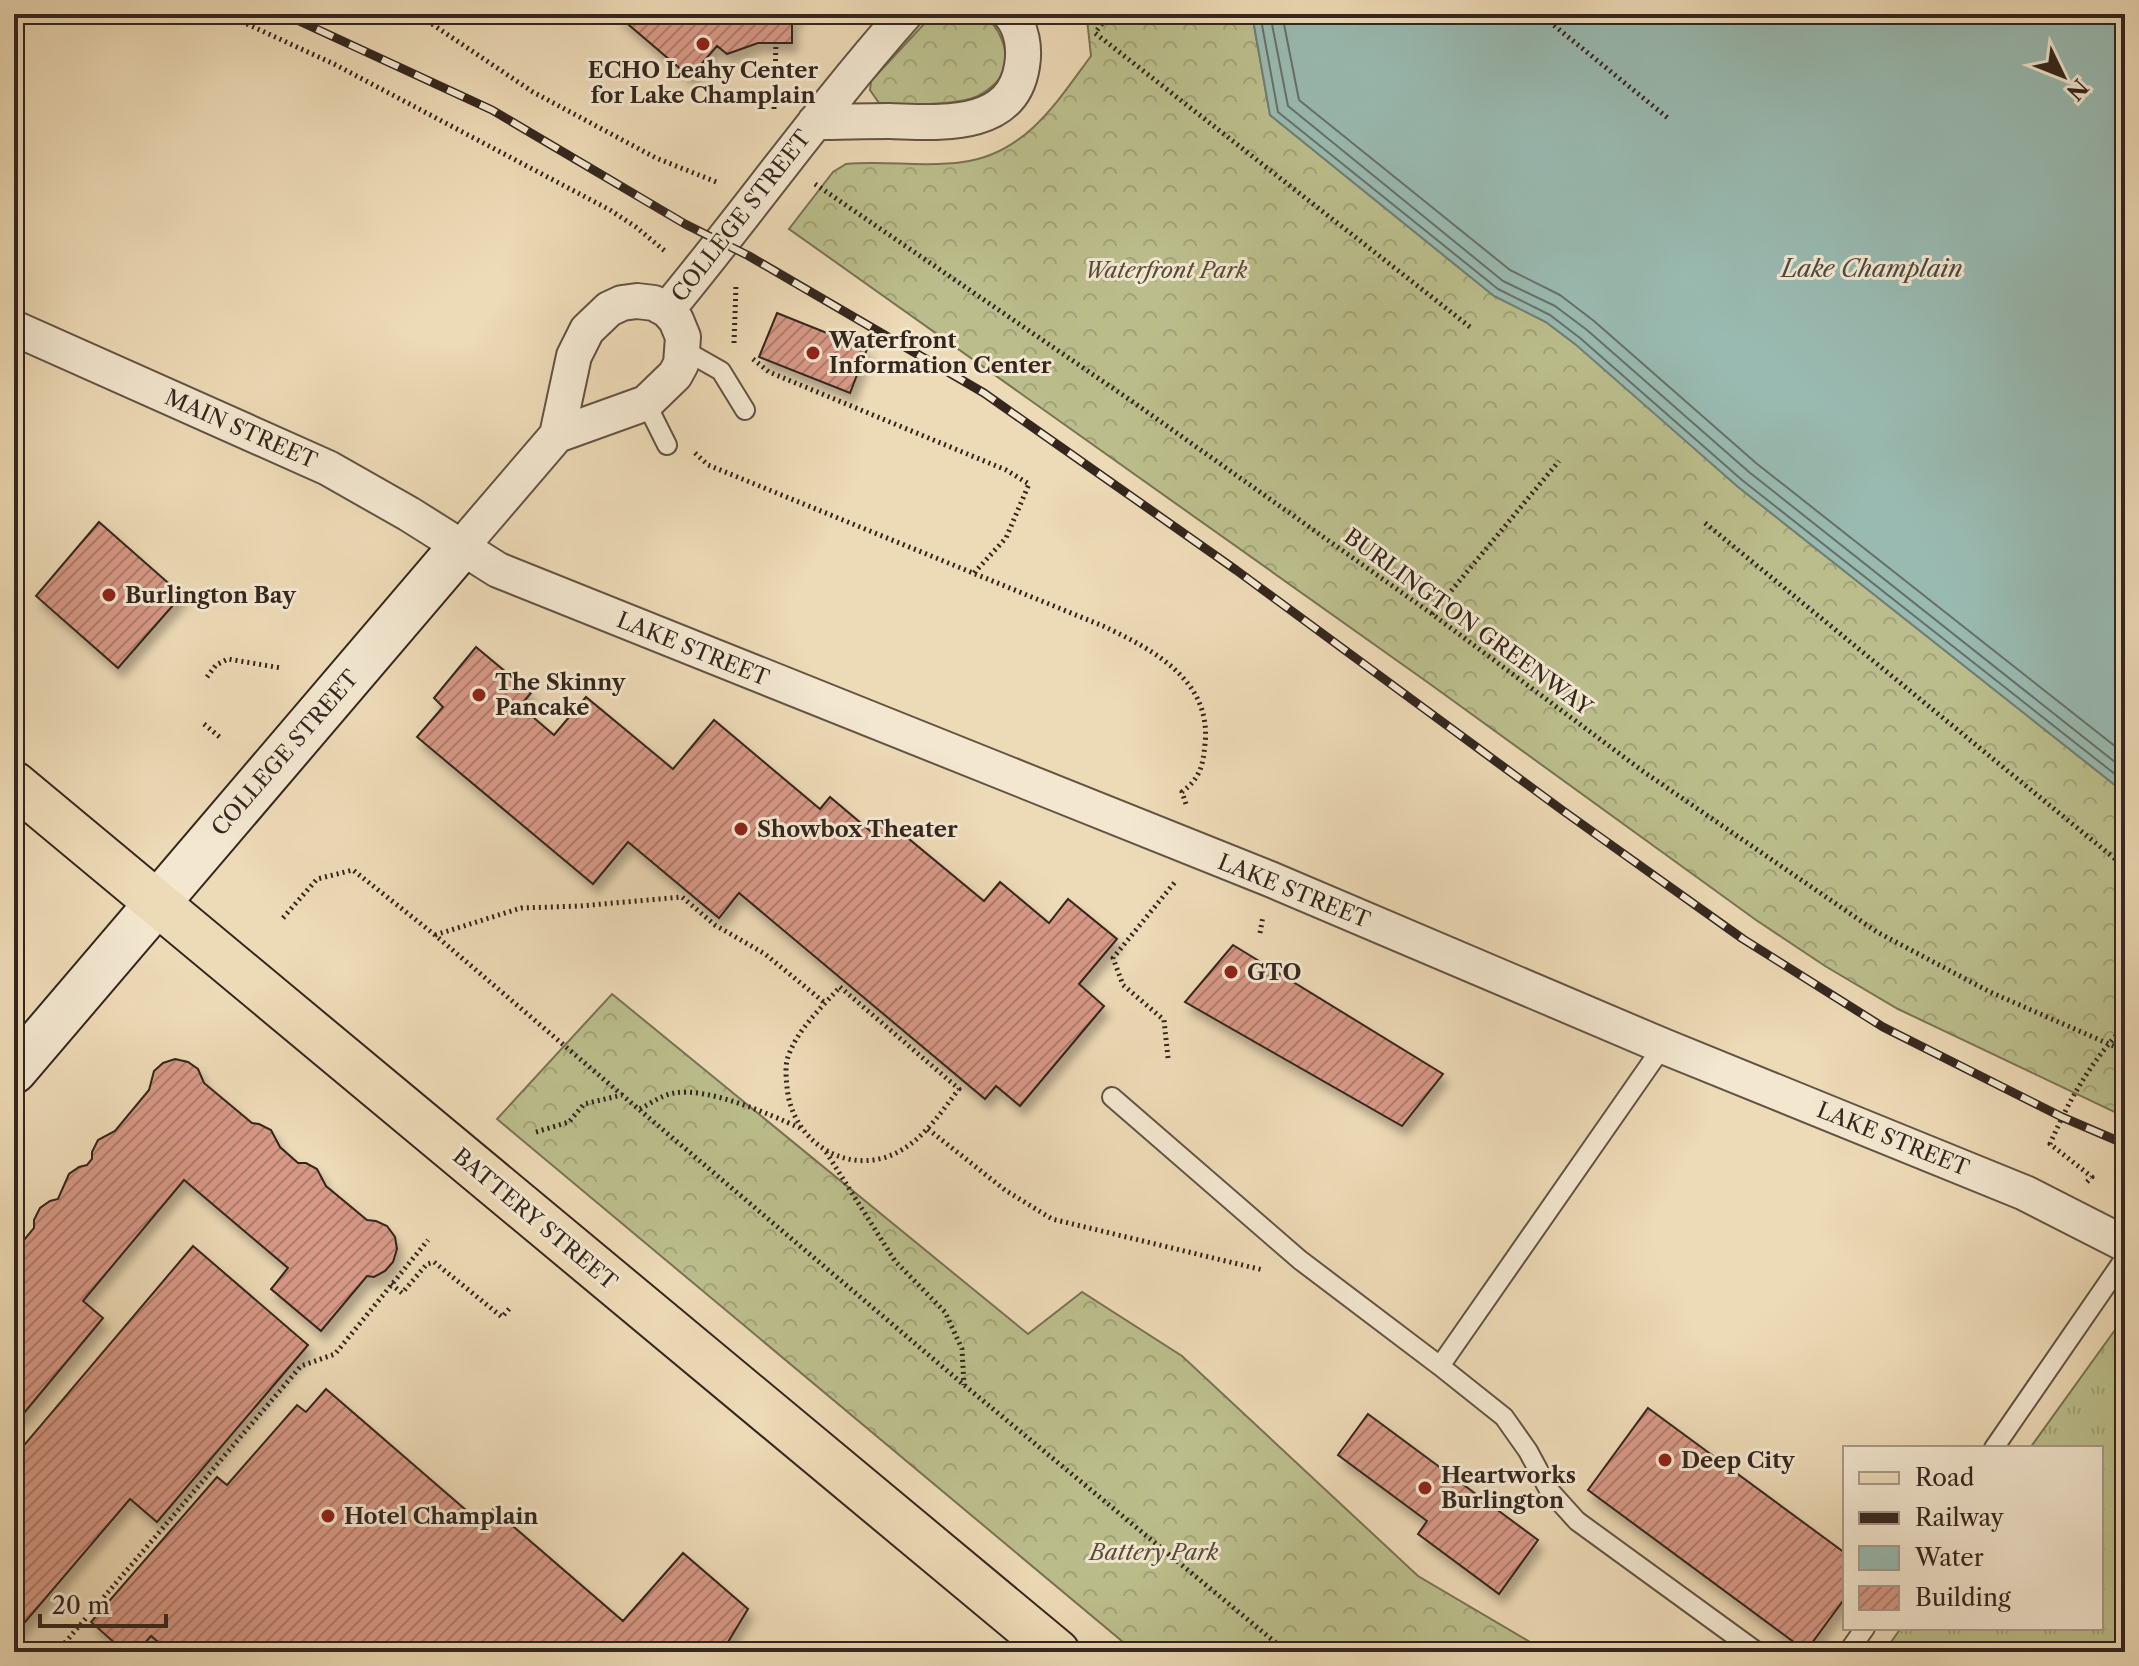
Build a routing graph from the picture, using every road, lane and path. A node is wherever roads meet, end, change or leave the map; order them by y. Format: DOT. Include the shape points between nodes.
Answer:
graph roads {
  1 [pos="225,14"];
  2 [pos="417,14"];
  3 [pos="905,14"];
  4 [pos="1010,14"];
  5 [pos="1109,14"];
  6 [pos="1540,14"];
  7 [pos="776,42"];
  8 [pos="774,110"];
  9 [pos="1669,119"];
  10 [pos="815,122"];
  11 [pos="813,182"];
  12 [pos="715,183"];
  13 [pos="667,253"];
  14 [pos="737,270"];
  15 [pos="667,310"];
  16 [pos="1470,327"];
  17 [pos="14,328"];
  18 [pos="734,345"];
  19 [pos="684,350"];
  20 [pos="745,354"];
  21 [pos="646,403"];
  22 [pos="745,410"];
  23 [pos="557,435"];
  24 [pos="667,445"];
  25 [pos="690,448"];
  26 [pos="1559,461"];
  27 [pos="1705,523"];
  28 [pos="461,547"];
  29 [pos="974,573"];
  30 [pos="1432,614"];
  31 [pos="281,668"];
  32 [pos="207,677"];
  33 [pos="204,724"];
  34 [pos="222,739"];
  35 [pos="14,784"];
  36 [pos="1196,809"];
  37 [pos="1198,852"];
  38 [pos="2125,867"];
  39 [pos="1270,879"];
  40 [pos="156,903"];
  41 [pos="283,918"];
  42 [pos="1260,933"];
  43 [pos="435,935"];
  44 [pos="825,1003"];
  45 [pos="2125,1026"];
  46 [pos="2108,1044"];
  47 [pos="1663,1046"];
  48 [pos="2125,1051"];
  49 [pos="1168,1058"];
  50 [pos="14,1071"];
  51 [pos="622,1095"];
  52 [pos="1112,1097"];
  53 [pos="640,1109"];
  54 [pos="801,1128"];
  55 [pos="928,1129"];
  56 [pos="536,1132"];
  57 [pos="2050,1144"];
  58 [pos="825,1152"];
  59 [pos="2077,1178"];
  60 [pos="2025,1193"];
  61 [pos="428,1240"];
  62 [pos="2125,1244"];
  63 [pos="2125,1258"];
  64 [pos="1300,1260"];
  65 [pos="391,1284"];
  66 [pos="510,1308"];
  67 [pos="1440,1366"];
  68 [pos="964,1385"];
  69 [pos="1995,1446"];
  70 [pos="1864,1630"];
  71 [pos="57,1652"];
  72 [pos="1057,1652"];
  73 [pos="1287,1652"];
  74 [pos="1757,1652"];
  75 [pos="1848,1652"];
  1 -- 13 [label="path" via="334,64 610,210"];
  2 -- 12 [label="path" via="533,92 656,158"];
  3 -- 10 [label="street, COLLEGE STREET"];
  4 -- 10 [label="street, COLLEGE STREET" via="1020,31 1023,61 1020,78 996,108 953,122"];
  5 -- 16 [label="path" via="1095,33"];
  6 -- 9 [label="path"];
  7 -- 8 [label="path"];
  10 -- 15 [label="street, COLLEGE STREET"];
  11 -- 30 [label="path, BURLINGTON GREENWAY"];
  14 -- 18 [label="path"];
  15 -- 19 [label="street, COLLEGE STREET" via="683,337"];
  15 -- 23 [label="street, COLLEGE STREET" via="654,303 622,303 587,330 574,356"];
  17 -- 28 [label="street, MAIN STREET" via="328,468"];
  19 -- 21 [label="street, COLLEGE STREET" via="675,375"];
  19 -- 22 [label="lane" via="721,371"];
  20 -- 29 [label="path" via="769,372 1029,484 1006,538"];
  21 -- 23 [label="street, COLLEGE STREET"];
  21 -- 24 [label="lane"];
  23 -- 28 [label="street, COLLEGE STREET"];
  25 -- 29 [label="path" via="708,465"];
  26 -- 30 [label="path"];
  27 -- 38 [label="path"];
  28 -- 37 [label="street, LAKE STREET" via="498,570"];
  28 -- 40 [label="street, COLLEGE STREET"];
  29 -- 36 [label="path" via="1114,631 1157,654 1182,675 1200,704 1206,734 1203,766 1182,792"];
  30 -- 46 [label="path, BURLINGTON GREENWAY" via="1644,772 1877,932 1990,992"];
  31 -- 32 [label="path" via="228,659"];
  33 -- 34 [label="path"];
  35 -- 40 [label="main road, BATTERY STREET"];
  37 -- 39 [label="street, LAKE STREET"];
  37 -- 49 [label="path" via="1113,958 1123,985 1164,1020"];
  39 -- 42 [label="path"];
  39 -- 47 [label="street, LAKE STREET"];
  40 -- 50 [label="street, COLLEGE STREET"];
  40 -- 72 [label="main road, BATTERY STREET"];
  41 -- 43 [label="path" via="317,879 353,870"];
  43 -- 44 [label="path" via="521,908 682,897"];
  43 -- 51 [label="path"];
  44 -- 54 [label="path" via="787,1059 788,1093"];
  44 -- 55 [label="path" via="840,987 959,1089"];
  45 -- 46 [label="path"];
  46 -- 48 [label="path, BURLINGTON GREENWAY"];
  46 -- 57 [label="path" via="2072,1094"];
  47 -- 60 [label="street, LAKE STREET"];
  47 -- 67 [label="lane"];
  51 -- 53 [label="path"];
  51 -- 56 [label="path" via="584,1104 569,1122"];
  52 -- 64 [label="lane"];
  53 -- 54 [label="path" via="666,1096 689,1093 768,1113"];
  53 -- 68 [label="path"];
  54 -- 58 [label="path"];
  55 -- 58 [label="path" via="882,1158 861,1161"];
  55 -- 64 [label="path" via="1005,1190 1052,1219 1271,1272"];
  57 -- 59 [label="path" via="2092,1177 2089,1183"];
  57 -- 60 [label="path"];
  58 -- 68 [label="path" via="895,1261 945,1312 962,1349"];
  60 -- 62 [label="street, LAKE STREET"];
  61 -- 65 [label="path"];
  63 -- 69 [label="lane"];
  64 -- 67 [label="lane"];
  65 -- 66 [label="path" via="402,1293 434,1262 502,1317"];
  65 -- 71 [label="path" via="335,1354 301,1366"];
  67 -- 74 [label="lane" via="1504,1417 1549,1490 1577,1521"];
  68 -- 73 [label="path"];
  70 -- 75 [label="lane"];
}
